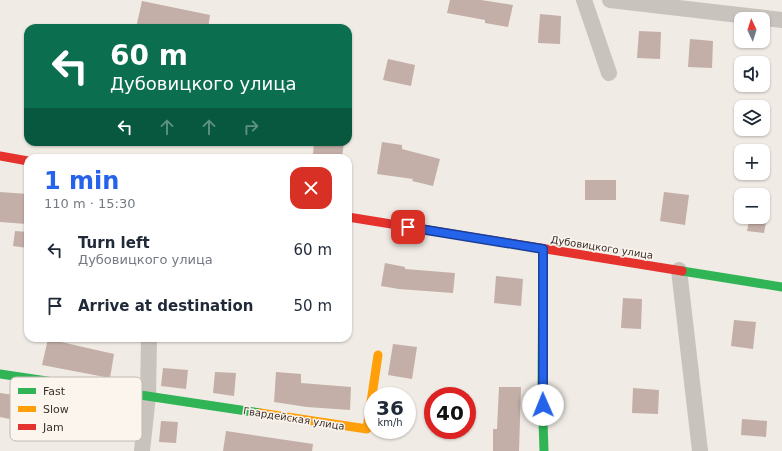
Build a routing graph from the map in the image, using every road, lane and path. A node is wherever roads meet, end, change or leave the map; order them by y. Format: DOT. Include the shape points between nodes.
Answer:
graph roads {
  1 [pos="584,0"];
  2 [pos="610,0"];
  3 [pos="782,20"];
  4 [pos="609,73"];
  5 [pos="0,156"];
  6 [pos="24,160"];
  7 [pos="352,218"];
  8 [pos="543,249"];
  9 [pos="679,270"];
  10 [pos="782,287"];
  11 [pos="149,342"];
  12 [pos="378,355"];
  13 [pos="0,374"];
  14 [pos="20,377"];
  15 [pos="142,395"];
  16 [pos="148,396"];
  17 [pos="142,451"];
  18 [pos="544,451"];
  19 [pos="700,451"];
  1 -- 4 [label="street"];
  2 -- 3 [label="street"];
  5 -- 6 [label="street"];
  7 -- 8 [label="street, Дубовицкого улица"];
  8 -- 9 [label="street, Дубовицкого улица"];
  8 -- 18 [label="street"];
  9 -- 10 [label="street, Дубовицкого улица"];
  9 -- 19 [label="street"];
  11 -- 16 [label="street"];
  12 -- 16 [label="street, Гвардейская улица" via="367,429"];
  13 -- 14 [label="street, Гвардейская улица"];
  15 -- 16 [label="street, Гвардейская улица"];
  16 -- 17 [label="street"];
}
